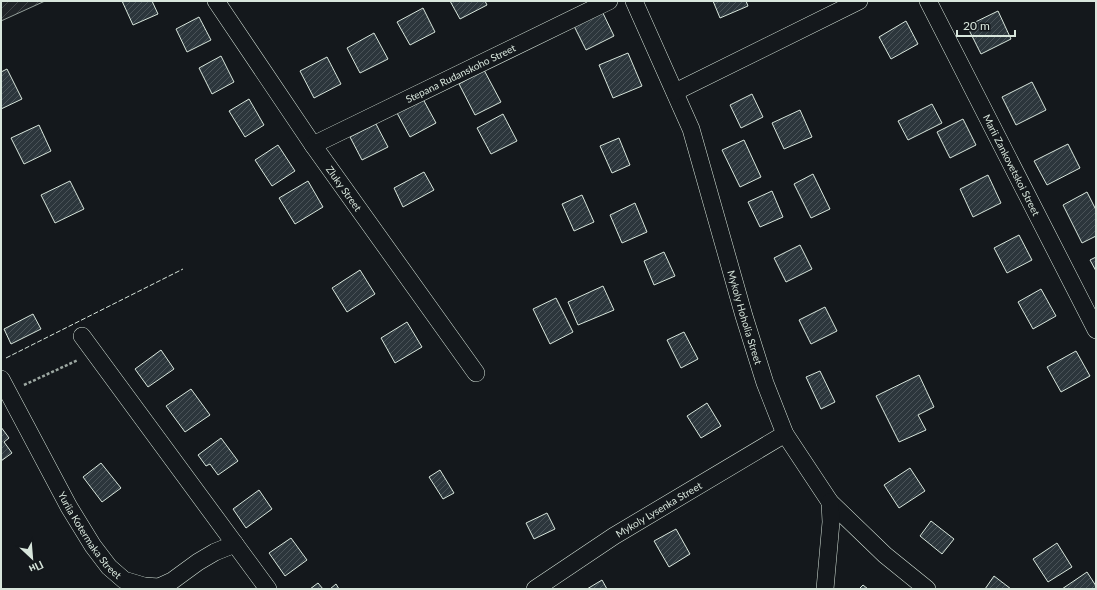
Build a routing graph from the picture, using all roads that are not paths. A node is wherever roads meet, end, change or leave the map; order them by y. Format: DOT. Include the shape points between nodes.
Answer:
graph roads {
  1 [pos="216,1"];
  2 [pos="609,1"];
  3 [pos="634,1"];
  4 [pos="859,1"];
  5 [pos="928,1"];
  6 [pos="675,92"];
  7 [pos="312,145"];
  8 [pos="1096,330"];
  9 [pos="82,336"];
  10 [pos="476,373"];
  11 [pos="4,386"];
  12 [pos="785,434"];
  13 [pos="830,502"];
  14 [pos="235,544"];
  15 [pos="268,589"];
  16 [pos="535,589"];
  17 [pos="825,589"];
  18 [pos="927,589"];
  1 -- 7 [label="street, Zluky Street"];
  2 -- 7 [label="street, Stepana Rudanskoho Street"];
  3 -- 6 [label="street, Mykoly Hoholia Street"];
  4 -- 6 [label="street"];
  5 -- 8 [label="street, Marii Zankovetskoi Street"];
  6 -- 12 [label="street, Mykoly Hoholia Street" via="691,129 744,316 765,383"];
  7 -- 10 [label="street, Zluky Street"];
  9 -- 14 [label="street"];
  11 -- 14 [label="street, Yuriia Kotermaka Street" via="69,507 109,567 124,580 144,586 159,586 172,581 215,552"];
  12 -- 13 [label="street, Mykoly Hoholia Street"];
  12 -- 16 [label="street, Mykoly Lysenka Street" via="614,536"];
  13 -- 17 [label="street" via="831,522"];
  13 -- 18 [label="street, Mykoly Hoholia Street" via="885,555"];
  14 -- 15 [label="street"];
}
